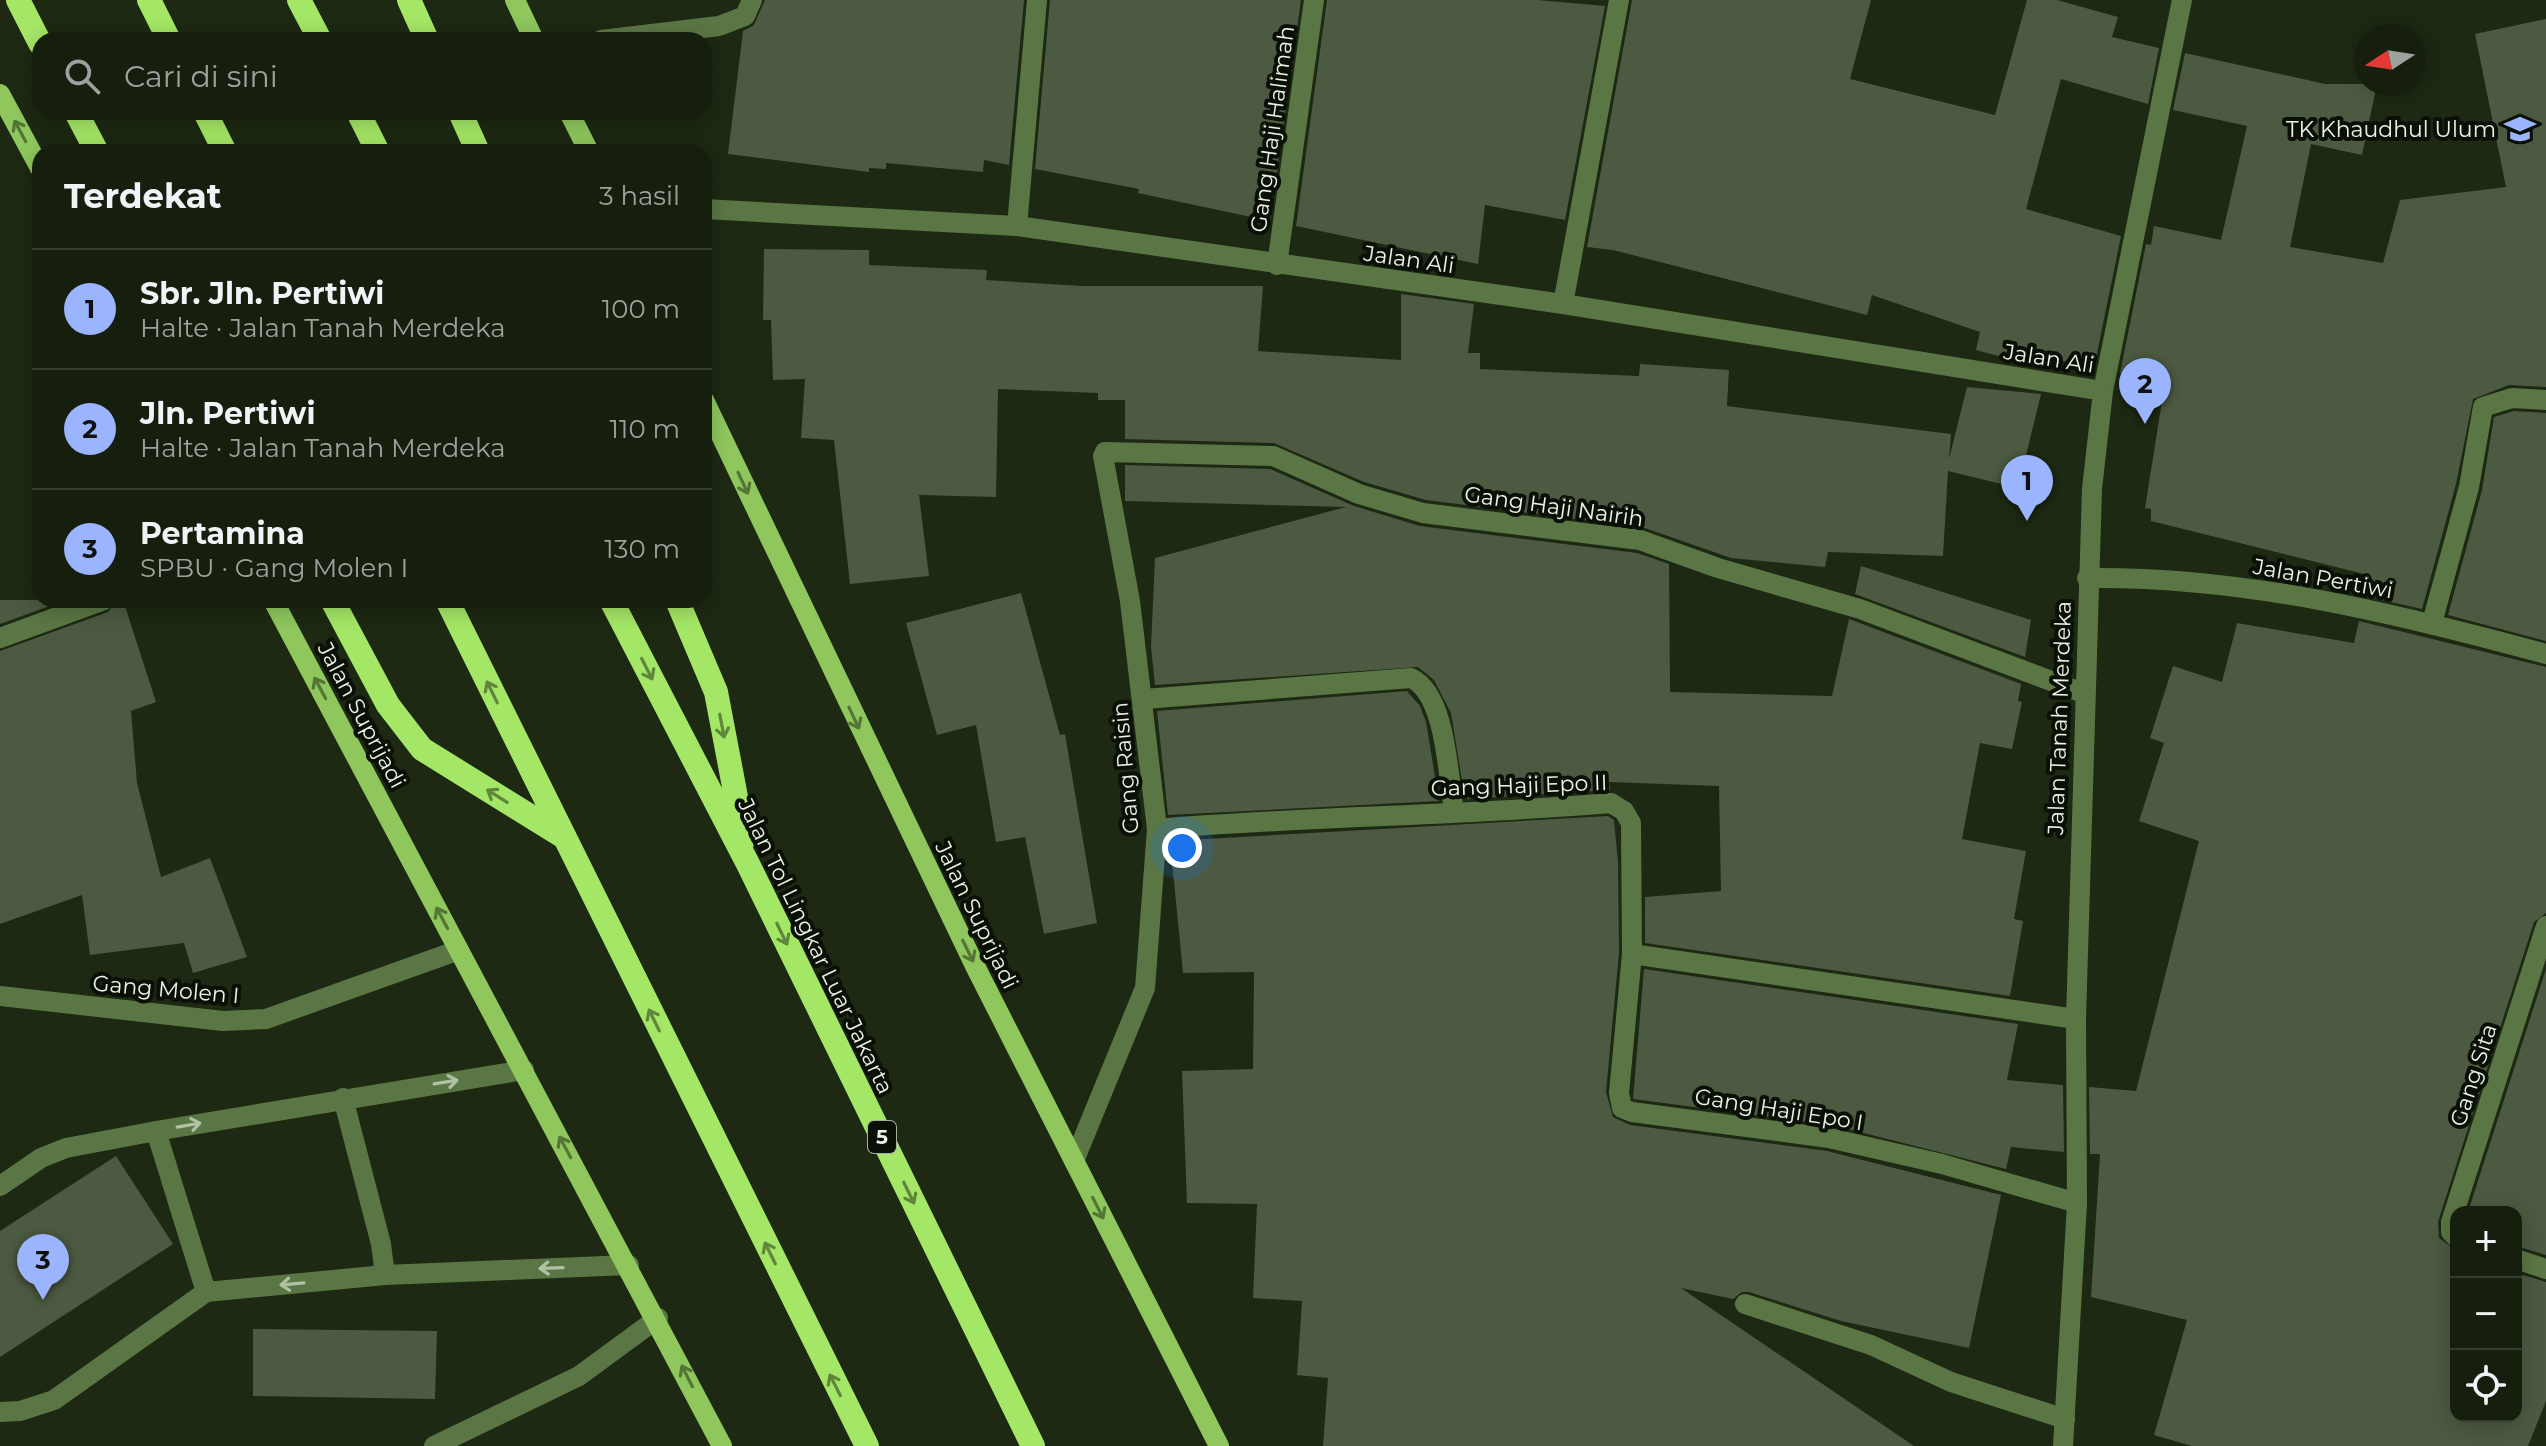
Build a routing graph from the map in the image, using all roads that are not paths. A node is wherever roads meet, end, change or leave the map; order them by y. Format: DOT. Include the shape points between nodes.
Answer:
graph roads {
  1 [pos="18,0"];
  2 [pos="149,0"];
  3 [pos="299,0"];
  4 [pos="409,0"];
  5 [pos="515,0"];
  6 [pos="752,0"];
  7 [pos="1037,0"];
  8 [pos="1314,0"];
  9 [pos="1619,0"];
  10 [pos="2182,0"];
  11 [pos="34,32"];
  12 [pos="165,32"];
  13 [pos="316,32"];
  14 [pos="423,32"];
  15 [pos="530,32"];
  16 [pos="668,32"];
  17 [pos="0,94"];
  18 [pos="80,120"];
  19 [pos="209,120"];
  20 [pos="362,120"];
  21 [pos="464,120"];
  22 [pos="573,120"];
  23 [pos="93,144"];
  24 [pos="221,144"];
  25 [pos="374,144"];
  26 [pos="474,144"];
  27 [pos="585,144"];
  28 [pos="32,153"];
  29 [pos="712,209"];
  30 [pos="1017,226"];
  31 [pos="1277,265"];
  32 [pos="1563,304"];
  33 [pos="2103,391"];
  34 [pos="2546,400"];
  35 [pos="712,417"];
  36 [pos="1103,456"];
  37 [pos="2087,578"];
  38 [pos="82,608"];
  39 [pos="277,608"];
  40 [pos="336,608"];
  41 [pos="451,608"];
  42 [pos="615,608"];
  43 [pos="680,608"];
  44 [pos="2432,623"];
  45 [pos="0,638"];
  46 [pos="2546,654"];
  47 [pos="2083,693"];
  48 [pos="1144,699"];
  49 [pos="1454,812"];
  50 [pos="1157,829"];
  51 [pos="564,837"];
  52 [pos="748,864"];
  53 [pos="2546,926"];
  54 [pos="459,950"];
  55 [pos="1632,954"];
  56 [pos="0,996"];
  57 [pos="2076,1019"];
  58 [pos="524,1070"];
  59 [pos="343,1098"];
  60 [pos="156,1131"];
  61 [pos="1074,1161"];
  62 [pos="0,1186"];
  63 [pos="2077,1203"];
  64 [pos="2456,1206"];
  65 [pos="2522,1261"];
  66 [pos="629,1265"];
  67 [pos="2546,1269"];
  68 [pos="385,1275"];
  69 [pos="206,1292"];
  70 [pos="1745,1304"];
  71 [pos="658,1318"];
  72 [pos="0,1412"];
  73 [pos="2065,1419"];
  74 [pos="434,1446"];
  75 [pos="722,1446"];
  76 [pos="867,1446"];
  77 [pos="1033,1446"];
  78 [pos="1219,1446"];
  79 [pos="2063,1446"];
  1 -- 11 [label="highway"];
  2 -- 12 [label="highway"];
  3 -- 13 [label="highway"];
  4 -- 14 [label="highway"];
  5 -- 15 [label="main road"];
  6 -- 16 [label="street" via="745,16 719,26"];
  7 -- 30 [label="street"];
  8 -- 31 [label="street, Gang Haji Halimah"];
  9 -- 32 [label="street"];
  10 -- 33 [label="street, Jalan Tanah Merdeka"];
  28 -- 17 [label="main road, one-way"];
  18 -- 23 [label="highway"];
  19 -- 24 [label="highway"];
  20 -- 25 [label="highway"];
  21 -- 26 [label="highway"];
  22 -- 27 [label="main road"];
  29 -- 30 [label="street, Jalan Ali"];
  30 -- 31 [label="street, Jalan Ali"];
  31 -- 32 [label="street, Jalan Ali"];
  32 -- 33 [label="street, Jalan Ali"];
  33 -- 37 [label="street, Jalan Tanah Merdeka"];
  34 -- 44 [label="street" via="2512,398 2483,407 2469,487"];
  35 -- 61 [label="main road, Jalan Suprijadi, one-way"];
  36 -- 47 [label="street, Gang Haji Nairih" via="1111,449 1273,456 1359,494 1423,513 1640,540 1860,609"];
  36 -- 48 [label="street, Gang Raisin"];
  37 -- 44 [label="street, Jalan Pertiwi" via="2209,582"];
  37 -- 47 [label="street, Jalan Tanah Merdeka"];
  38 -- 45 [label="street"];
  54 -- 39 [label="main road, Jalan Suprijadi, one-way"];
  51 -- 40 [label="highway, one-way" via="422,749 388,705"];
  51 -- 41 [label="highway, one-way"];
  42 -- 52 [label="highway, Jalan Tol Lingkar Luar Jakarta / 5, one-way"];
  43 -- 52 [label="highway, one-way" via="716,692"];
  44 -- 46 [label="street, Jalan Pertiwi"];
  47 -- 57 [label="street, Jalan Tanah Merdeka"];
  48 -- 49 [label="street" via="1411,678 1424,684 1435,701"];
  48 -- 50 [label="street, Gang Raisin"];
  49 -- 50 [label="street, Gang Haji Epo II"];
  49 -- 55 [label="street, Gang Haji Epo II" via="1619,805 1631,823"];
  50 -- 61 [label="street, Gang Raisin" via="1145,988"];
  76 -- 51 [label="highway, one-way"];
  52 -- 77 [label="highway, Jalan Tol Lingkar Luar Jakarta / 5, one-way"];
  53 -- 64 [label="street, Gang Sita"];
  54 -- 56 [label="street, Gang Molen I" via="266,1019 223,1021"];
  54 -- 58 [label="main road, Jalan Suprijadi"];
  55 -- 57 [label="street"];
  55 -- 63 [label="street, Gang Haji Epo I" via="1622,1108 1829,1138"];
  57 -- 63 [label="street, Jalan Tanah Merdeka"];
  59 -- 58 [label="street, one-way"];
  66 -- 58 [label="main road, Jalan Suprijadi, one-way"];
  60 -- 59 [label="street, one-way"];
  59 -- 68 [label="street"];
  60 -- 62 [label="street" via="66,1148"];
  60 -- 69 [label="street"];
  61 -- 78 [label="main road, Jalan Suprijadi, one-way"];
  63 -- 73 [label="street, Jalan Tanah Merdeka"];
  65 -- 67 [label="street"];
  66 -- 68 [label="street, one-way"];
  66 -- 71 [label="main road, Jalan Suprijadi"];
  68 -- 69 [label="street, one-way"];
  69 -- 72 [label="street" via="54,1400"];
  70 -- 73 [label="street" via="1871,1345 1951,1382"];
  71 -- 74 [label="street" via="579,1376"];
  75 -- 71 [label="main road, Jalan Suprijadi, one-way"];
  73 -- 79 [label="street, Jalan Tanah Merdeka"];
}
